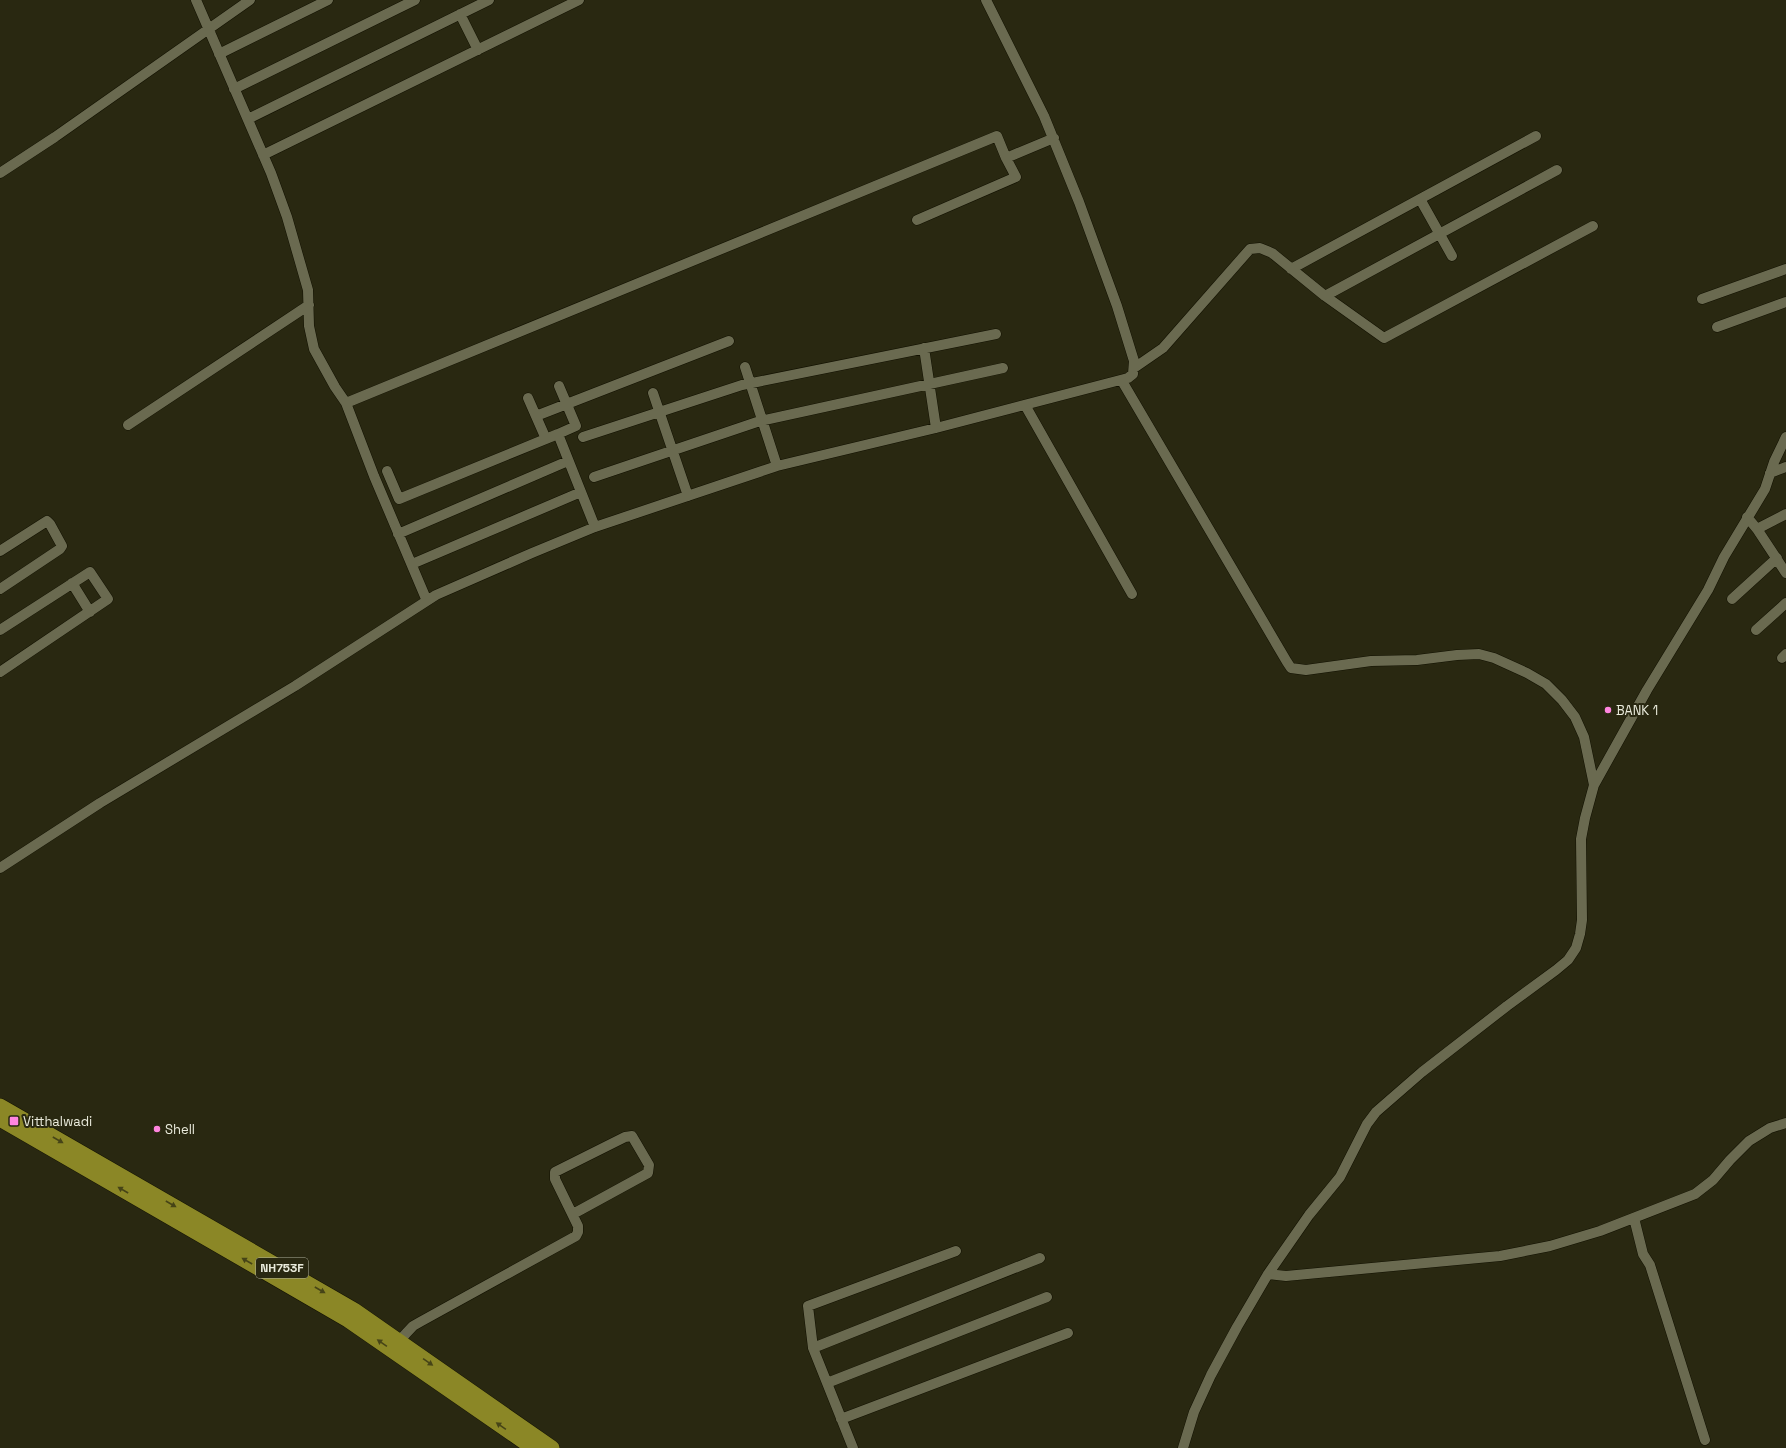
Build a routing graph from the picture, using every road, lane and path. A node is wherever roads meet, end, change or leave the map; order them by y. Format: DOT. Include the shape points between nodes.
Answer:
graph roads {
  1 [pos="196,0"];
  2 [pos="250,0"];
  3 [pos="328,0"];
  4 [pos="415,0"];
  5 [pos="489,0"];
  6 [pos="580,0"];
  7 [pos="986,0"];
  8 [pos="460,14"];
  9 [pos="207,29"];
  10 [pos="478,50"];
  11 [pos="219,54"];
  12 [pos="234,88"];
  13 [pos="248,119"];
  14 [pos="1536,136"];
  15 [pos="1054,138"];
  16 [pos="264,155"];
  17 [pos="1006,158"];
  18 [pos="1557,170"];
  19 [pos="0,174"];
  20 [pos="1420,199"];
  21 [pos="917,220"];
  22 [pos="1593,226"];
  23 [pos="1440,234"];
  24 [pos="1452,256"];
  25 [pos="1292,269"];
  26 [pos="1786,269"];
  27 [pos="1325,296"];
  28 [pos="1702,299"];
  29 [pos="1786,302"];
  30 [pos="309,306"];
  31 [pos="1717,327"];
  32 [pos="996,334"];
  33 [pos="729,341"];
  34 [pos="924,348"];
  35 [pos="745,367"];
  36 [pos="1003,368"];
  37 [pos="1134,368"];
  38 [pos="1122,381"];
  39 [pos="750,384"];
  40 [pos="929,384"];
  41 [pos="559,386"];
  42 [pos="653,393"];
  43 [pos="528,398"];
  44 [pos="346,403"];
  45 [pos="567,404"];
  46 [pos="1025,405"];
  47 [pos="659,412"];
  48 [pos="536,416"];
  49 [pos="762,420"];
  50 [pos="128,425"];
  51 [pos="936,428"];
  52 [pos="558,434"];
  53 [pos="583,437"];
  54 [pos="1786,437"];
  55 [pos="546,439"];
  56 [pos="672,449"];
  57 [pos="568,460"];
  58 [pos="777,466"];
  59 [pos="1786,467"];
  60 [pos="388,471"];
  61 [pos="1770,473"];
  62 [pos="594,477"];
  63 [pos="581,492"];
  64 [pos="688,496"];
  65 [pos="1786,514"];
  66 [pos="1747,516"];
  67 [pos="595,527"];
  68 [pos="1757,529"];
  69 [pos="398,534"];
  70 [pos="0,551"];
  71 [pos="1777,558"];
  72 [pos="412,564"];
  73 [pos="1786,573"];
  74 [pos="72,583"];
  75 [pos="0,589"];
  76 [pos="1132,594"];
  77 [pos="1732,599"];
  78 [pos="427,601"];
  79 [pos="1786,604"];
  80 [pos="90,612"];
  81 [pos="0,630"];
  82 [pos="1756,630"];
  83 [pos="0,672"];
  84 [pos="1594,785"];
  85 [pos="0,868"];
  86 [pos="0,1106"];
  87 [pos="0,1119"];
  88 [pos="1786,1123"];
  89 [pos="573,1214"];
  90 [pos="1634,1218"];
  91 [pos="956,1251"];
  92 [pos="1040,1258"];
  93 [pos="1268,1274"];
  94 [pos="1047,1297"];
  95 [pos="1068,1333"];
  96 [pos="399,1341"];
  97 [pos="813,1348"];
  98 [pos="827,1383"];
  99 [pos="841,1419"];
  100 [pos="1705,1440"];
  101 [pos="532,1448"];
  102 [pos="552,1448"];
  103 [pos="853,1448"];
  104 [pos="1183,1448"];
  1 -- 9 [label="street"];
  2 -- 9 [label="street"];
  3 -- 11 [label="street"];
  4 -- 12 [label="street"];
  5 -- 8 [label="street"];
  6 -- 10 [label="street"];
  7 -- 15 [label="street"];
  8 -- 10 [label="street"];
  8 -- 13 [label="street"];
  9 -- 11 [label="street"];
  9 -- 19 [label="street"];
  10 -- 16 [label="street"];
  11 -- 12 [label="street"];
  12 -- 13 [label="street"];
  13 -- 16 [label="street"];
  14 -- 20 [label="street"];
  15 -- 17 [label="street"];
  15 -- 37 [label="street" via="1117,306"];
  16 -- 30 [label="street" via="287,217 308,290"];
  17 -- 21 [label="street" via="1016,177"];
  17 -- 44 [label="street" via="997,136"];
  18 -- 23 [label="street"];
  20 -- 23 [label="street"];
  20 -- 25 [label="street"];
  22 -- 27 [label="street" via="1384,338"];
  23 -- 24 [label="street"];
  23 -- 27 [label="street"];
  25 -- 27 [label="street"];
  25 -- 37 [label="street" via="1272,253 1260,248 1250,250 1163,348"];
  26 -- 28 [label="street"];
  29 -- 31 [label="street"];
  30 -- 44 [label="street" via="309,326 314,349"];
  30 -- 50 [label="street"];
  32 -- 34 [label="street"];
  33 -- 45 [label="street"];
  34 -- 39 [label="street"];
  34 -- 40 [label="street"];
  35 -- 39 [label="street"];
  36 -- 40 [label="street"];
  37 -- 38 [label="street" via="1133,374"];
  38 -- 46 [label="street"];
  38 -- 84 [label="street" via="1291,668 1306,670 1371,661 1418,660 1478,654 1494,658 1546,684 1562,700 1575,717 1584,737"];
  39 -- 47 [label="street"];
  39 -- 49 [label="street"];
  40 -- 49 [label="street"];
  40 -- 51 [label="street"];
  41 -- 45 [label="street"];
  42 -- 47 [label="street"];
  43 -- 48 [label="street"];
  44 -- 69 [label="street"];
  45 -- 48 [label="street"];
  45 -- 52 [label="street" via="576,426"];
  46 -- 51 [label="street"];
  46 -- 76 [label="street"];
  47 -- 53 [label="street"];
  47 -- 56 [label="street"];
  48 -- 55 [label="street"];
  49 -- 56 [label="street"];
  49 -- 58 [label="street"];
  51 -- 58 [label="street"];
  52 -- 55 [label="street"];
  52 -- 57 [label="street"];
  54 -- 61 [label="street"];
  55 -- 60 [label="street" via="399,499"];
  56 -- 62 [label="street"];
  56 -- 64 [label="street"];
  57 -- 63 [label="street"];
  57 -- 69 [label="street"];
  58 -- 64 [label="street"];
  59 -- 61 [label="street"];
  61 -- 66 [label="street" via="1764,490"];
  63 -- 67 [label="street"];
  63 -- 72 [label="street"];
  64 -- 67 [label="street"];
  65 -- 68 [label="street"];
  66 -- 68 [label="street"];
  66 -- 84 [label="street" via="1708,590 1647,690"];
  67 -- 78 [label="street"];
  68 -- 71 [label="street"];
  69 -- 72 [label="street"];
  70 -- 75 [label="street" via="47,521 62,546 60,550"];
  71 -- 73 [label="street"];
  71 -- 77 [label="street"];
  72 -- 78 [label="street"];
  74 -- 80 [label="street"];
  74 -- 80 [label="street" via="90,572 108,599"];
  74 -- 81 [label="street"];
  78 -- 85 [label="street" via="295,686 100,803"];
  79 -- 82 [label="street"];
  80 -- 83 [label="street"];
  84 -- 93 [label="street" via="1581,839 1583,902 1576,948 1568,960 1422,1072 1376,1112 1367,1124 1340,1177 1308,1215"];
  86 -- 96 [label="highway, NH753F, one-way" via="354,1310"];
  101 -- 87 [label="highway, NH753F, one-way" via="348,1320"];
  88 -- 90 [label="street" via="1770,1128 1749,1141 1713,1180 1695,1194"];
  89 -- 89 [label="street" via="648,1173 649,1165 632,1136 625,1137 555,1172 555,1179"];
  89 -- 96 [label="street" via="579,1229 576,1236 412,1326"];
  90 -- 93 [label="street" via="1550,1246 1500,1256 1286,1276"];
  90 -- 100 [label="street" via="1643,1254 1650,1265"];
  91 -- 97 [label="street" via="808,1306"];
  92 -- 97 [label="street"];
  93 -- 104 [label="street" via="1211,1375 1194,1412"];
  94 -- 98 [label="street"];
  95 -- 99 [label="street"];
  96 -- 102 [label="highway, NH753F, one-way"];
  97 -- 98 [label="street"];
  98 -- 99 [label="street"];
  99 -- 103 [label="street"];
}
